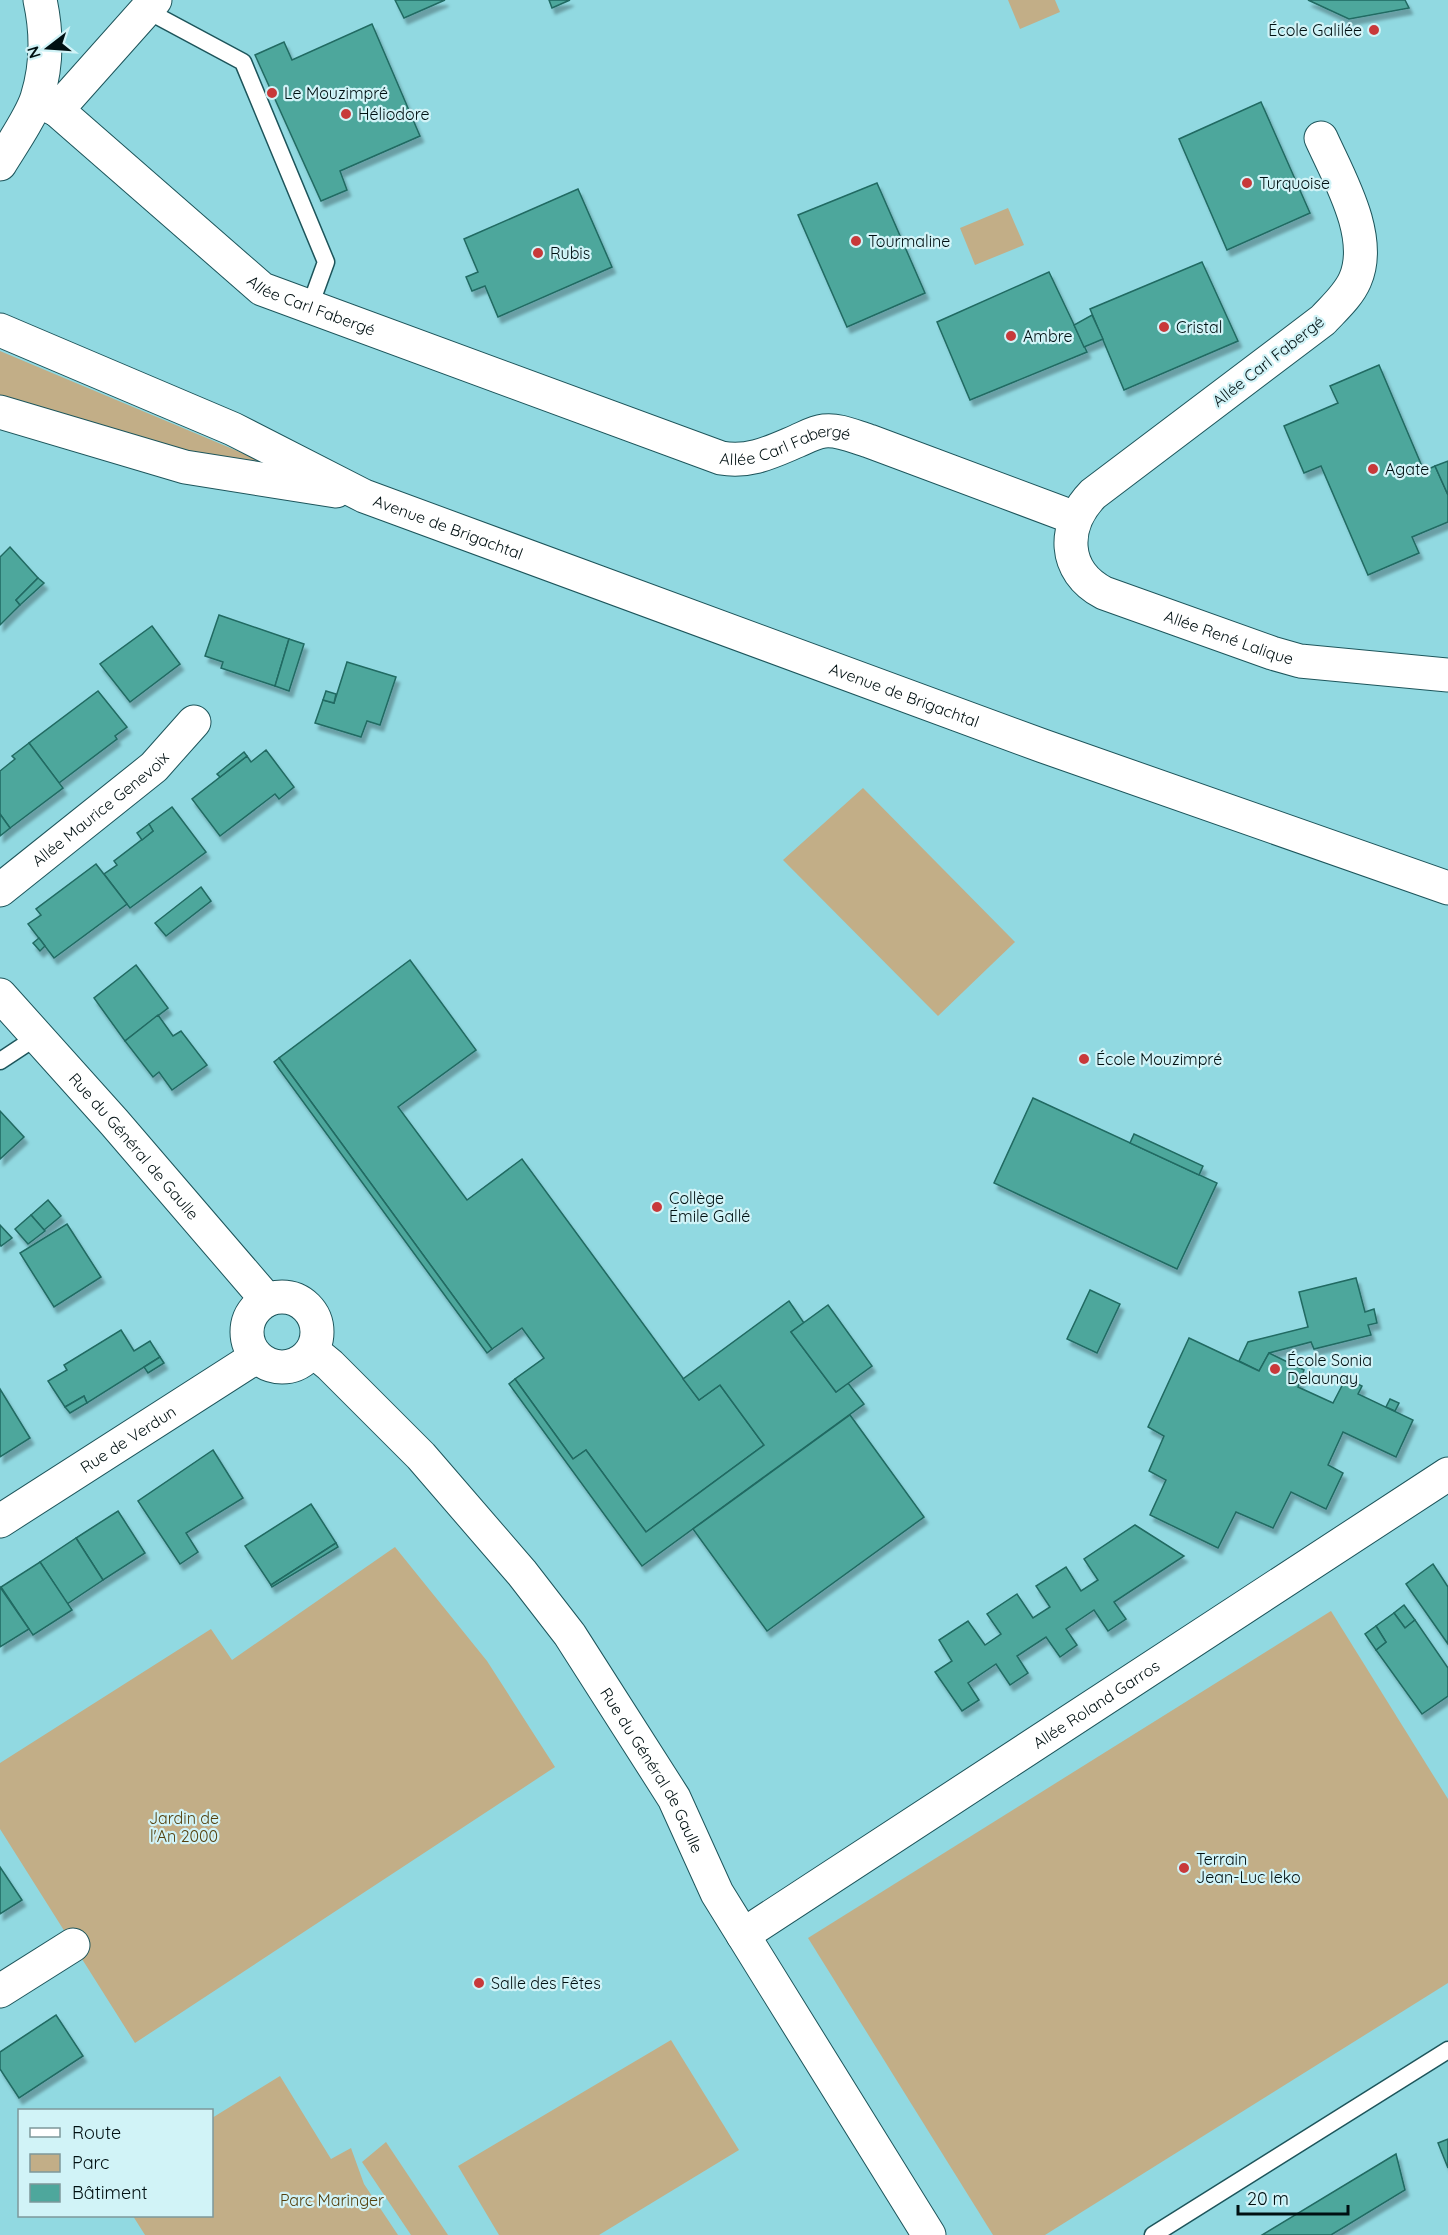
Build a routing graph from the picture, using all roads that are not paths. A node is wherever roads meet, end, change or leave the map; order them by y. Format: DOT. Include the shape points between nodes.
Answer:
graph roads {
  1 [pos="40,0"];
  2 [pos="150,5"];
  3 [pos="47,105"];
  4 [pos="1321,138"];
  5 [pos="0,164"];
  6 [pos="310,306"];
  7 [pos="0,330"];
  8 [pos="0,412"];
  9 [pos="364,496"];
  10 [pos="1075,518"];
  11 [pos="1448,675"];
  12 [pos="194,722"];
  13 [pos="1448,888"];
  14 [pos="0,890"];
  15 [pos="0,995"];
  16 [pos="38,1036"];
  17 [pos="0,1061"];
  18 [pos="267,1300"];
  19 [pos="313,1351"];
  20 [pos="256,1357"];
  21 [pos="1448,1474"];
  22 [pos="0,1521"];
  23 [pos="743,1935"];
  24 [pos="73,1945"];
  25 [pos="0,1991"];
  26 [pos="1448,2050"];
  27 [pos="929,2235"];
  28 [pos="1153,2235"];
  1 -- 3 [label="street"];
  2 -- 3 [label="street"];
  2 -- 6 [label="lane" via="243,62 327,262"];
  3 -- 5 [label="street"];
  3 -- 6 [label="street, Allée Carl Fabergé" via="262,289"];
  4 -- 10 [label="street, Allée Carl Fabergé" via="1357,224 1361,246 1355,281 1323,320 1093,494"];
  6 -- 10 [label="street, Allée Carl Fabergé" via="721,458 750,459 822,431 836,431"];
  7 -- 9 [label="street, Avenue de Brigachtal" via="233,429"];
  8 -- 9 [label="street, Avenue de Brigachtal" via="185,467"];
  9 -- 13 [label="street, Avenue de Brigachtal" via="1032,742"];
  10 -- 11 [label="street, Allée René Lalique" via="1071,542 1074,564 1082,578 1104,593 1300,661"];
  12 -- 14 [label="street, Allée Maurice Genevoix" via="154,767"];
  15 -- 16 [label="street, Rue du Général de Gaulle"];
  16 -- 17 [label="lane"];
  16 -- 18 [label="street, Rue du Général de Gaulle"];
  18 -- 19 [label="street" via="286,1297 307,1307 317,1328"];
  18 -- 20 [label="street" via="250,1317 247,1338"];
  19 -- 20 [label="street" via="297,1365 275,1367"];
  19 -- 23 [label="street, Rue du Général de Gaulle" via="421,1456 570,1635 674,1798 717,1893"];
  20 -- 22 [label="street, Rue de Verdun"];
  21 -- 23 [label="street, Allée Roland Garros"];
  23 -- 27 [label="street, Rue du Général de Gaulle"];
  24 -- 25 [label="street"];
  26 -- 28 [label="lane"];
}
